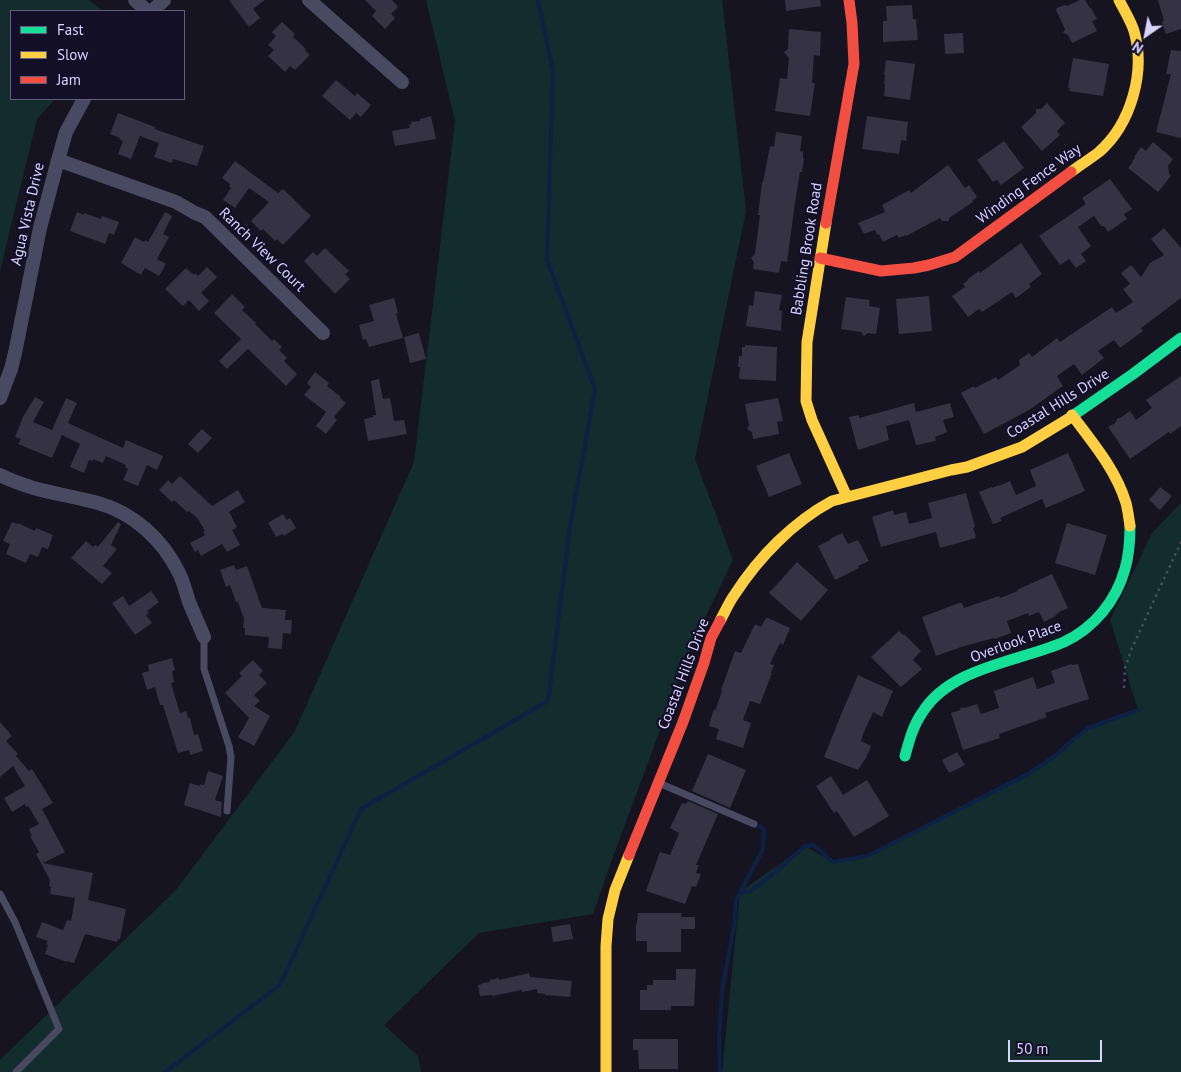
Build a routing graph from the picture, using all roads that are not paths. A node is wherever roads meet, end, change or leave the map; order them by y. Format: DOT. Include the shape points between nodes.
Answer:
graph roads {
  1 [pos="135,0"];
  2 [pos="164,0"];
  3 [pos="309,0"];
  4 [pos="849,0"];
  5 [pos="1119,0"];
  6 [pos="146,10"];
  7 [pos="153,10"];
  8 [pos="402,82"];
  9 [pos="83,100"];
  10 [pos="58,160"];
  11 [pos="820,258"];
  12 [pos="323,333"];
  13 [pos="1181,338"];
  14 [pos="0,398"];
  15 [pos="1072,415"];
  16 [pos="0,475"];
  17 [pos="847,497"];
  18 [pos="204,637"];
  19 [pos="905,756"];
  20 [pos="658,783"];
  21 [pos="227,811"];
  22 [pos="754,824"];
  23 [pos="0,894"];
  24 [pos="16,1072"];
  25 [pos="606,1072"];
  1 -- 6 [label="street"];
  2 -- 7 [label="street"];
  3 -- 8 [label="street"];
  4 -- 11 [label="street, Babbling Brook Road" via="854,64"];
  5 -- 11 [label="street, Winding Fence Way" via="1133,29 1138,75 1129,109 1117,132 1100,151 955,256 895,271"];
  9 -- 10 [label="street, Agua Vista Drive" via="66,132"];
  10 -- 12 [label="street, Ranch View Court" via="176,202 205,217"];
  10 -- 14 [label="street, Agua Vista Drive" via="40,228 15,353"];
  11 -- 17 [label="street, Babbling Brook Road" via="807,342 806,401"];
  13 -- 15 [label="street, Coastal Hills Drive"];
  15 -- 17 [label="street, Coastal Hills Drive" via="1022,447 1002,455"];
  15 -- 19 [label="street, Overlook Place" via="1113,472 1126,500 1130,544 1119,586 1105,610 1074,637 968,675 940,693 917,721"];
  16 -- 18 [label="street" via="31,488 100,504 138,523 164,547 174,564"];
  17 -- 20 [label="street, Coastal Hills Drive" via="821,507 787,533 745,578 711,638 683,722"];
  18 -- 21 [label="lane" via="204,669 230,746"];
  20 -- 22 [label="lane"];
  20 -- 25 [label="street, Coastal Hills Drive" via="608,919"];
  23 -- 24 [label="lane" via="59,1029"];
}
